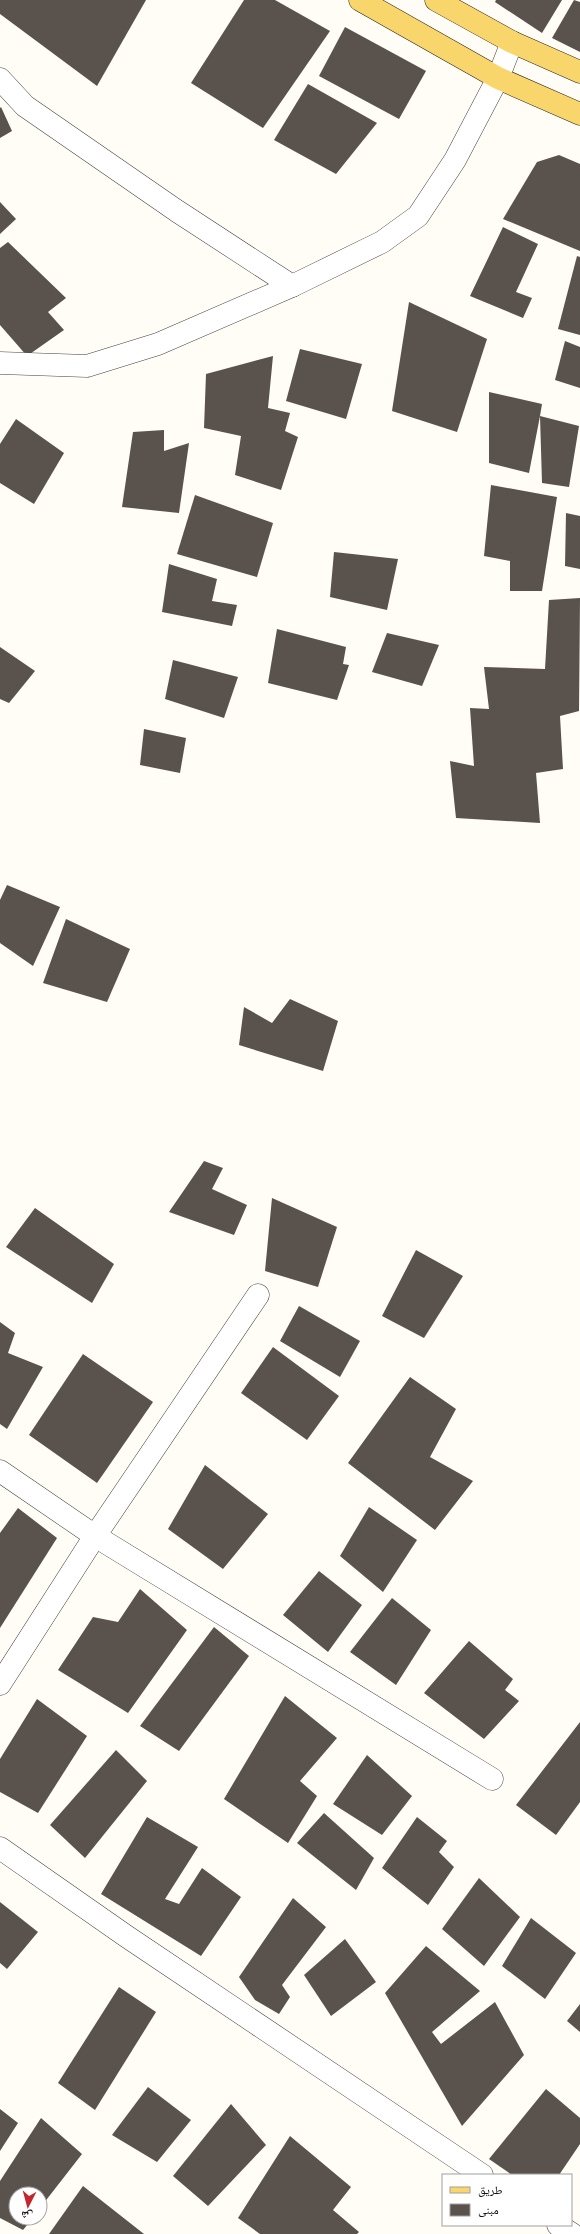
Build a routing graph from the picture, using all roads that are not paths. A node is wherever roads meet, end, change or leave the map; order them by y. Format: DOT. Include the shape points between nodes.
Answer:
graph roads {
  1 [pos="360,0"];
  2 [pos="436,0"];
  3 [pos="512,42"];
  4 [pos="580,72"];
  5 [pos="498,78"];
  6 [pos="0,79"];
  7 [pos="580,114"];
  8 [pos="292,286"];
  9 [pos="0,364"];
  10 [pos="258,1295"];
  11 [pos="0,1471"];
  12 [pos="95,1536"];
  13 [pos="0,1684"];
  14 [pos="492,1779"];
  15 [pos="0,1848"];
  16 [pos="481,2174"];
  17 [pos="560,2226"];
  18 [pos="572,2234"];
  1 -- 5 [label="main road"];
  2 -- 3 [label="main road"];
  3 -- 4 [label="main road"];
  3 -- 5 [label="street"];
  5 -- 7 [label="main road"];
  5 -- 8 [label="street" via="455,160 418,216 382,242"];
  6 -- 8 [label="street" via="26,106 177,211"];
  8 -- 9 [label="street" via="158,344 87,366"];
  10 -- 12 [label="street"];
  11 -- 12 [label="street"];
  12 -- 13 [label="street"];
  12 -- 14 [label="street"];
  15 -- 16 [label="street" via="126,1936"];
  17 -- 18 [label="street"];
}
